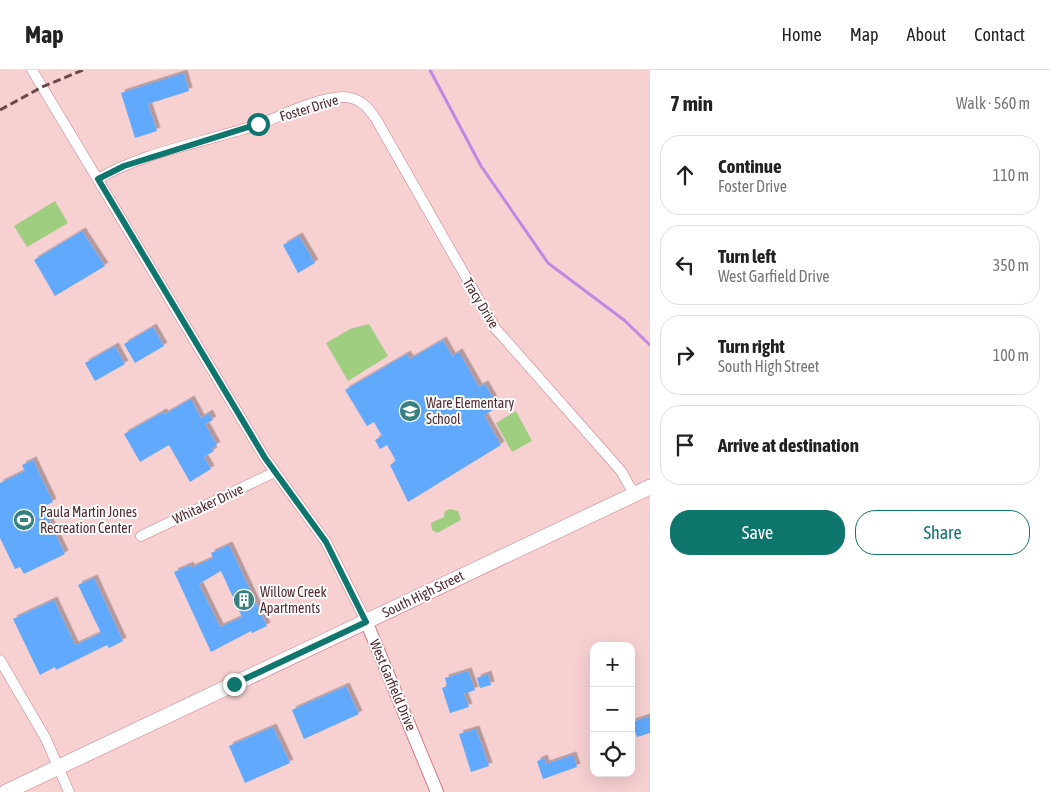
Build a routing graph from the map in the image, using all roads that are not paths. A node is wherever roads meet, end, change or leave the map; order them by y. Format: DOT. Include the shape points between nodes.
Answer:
graph roads {
  1 [pos="32,70"];
  2 [pos="350,97"];
  3 [pos="98,179"];
  4 [pos="275,472"];
  5 [pos="650,487"];
  6 [pos="634,494"];
  7 [pos="141,536"];
  8 [pos="366,622"];
  9 [pos="0,660"];
  10 [pos="59,767"];
  11 [pos="6,792"];
  12 [pos="69,792"];
  13 [pos="437,792"];
  1 -- 3 [label="street, West Garfield Drive"];
  2 -- 3 [label="street, Foster Drive" via="327,99 124,166"];
  2 -- 6 [label="street, Tracy Drive" via="364,104 376,119 495,328 621,471"];
  3 -- 4 [label="street, West Garfield Drive"];
  4 -- 7 [label="street, Whitaker Drive"];
  4 -- 8 [label="street, West Garfield Drive" via="326,542"];
  5 -- 6 [label="main road, South High Street"];
  6 -- 8 [label="main road, South High Street"];
  8 -- 10 [label="main road, South High Street"];
  8 -- 13 [label="street, West Garfield Drive"];
  9 -- 10 [label="street"];
  10 -- 11 [label="main road, South High Street"];
  10 -- 12 [label="street"];
}
